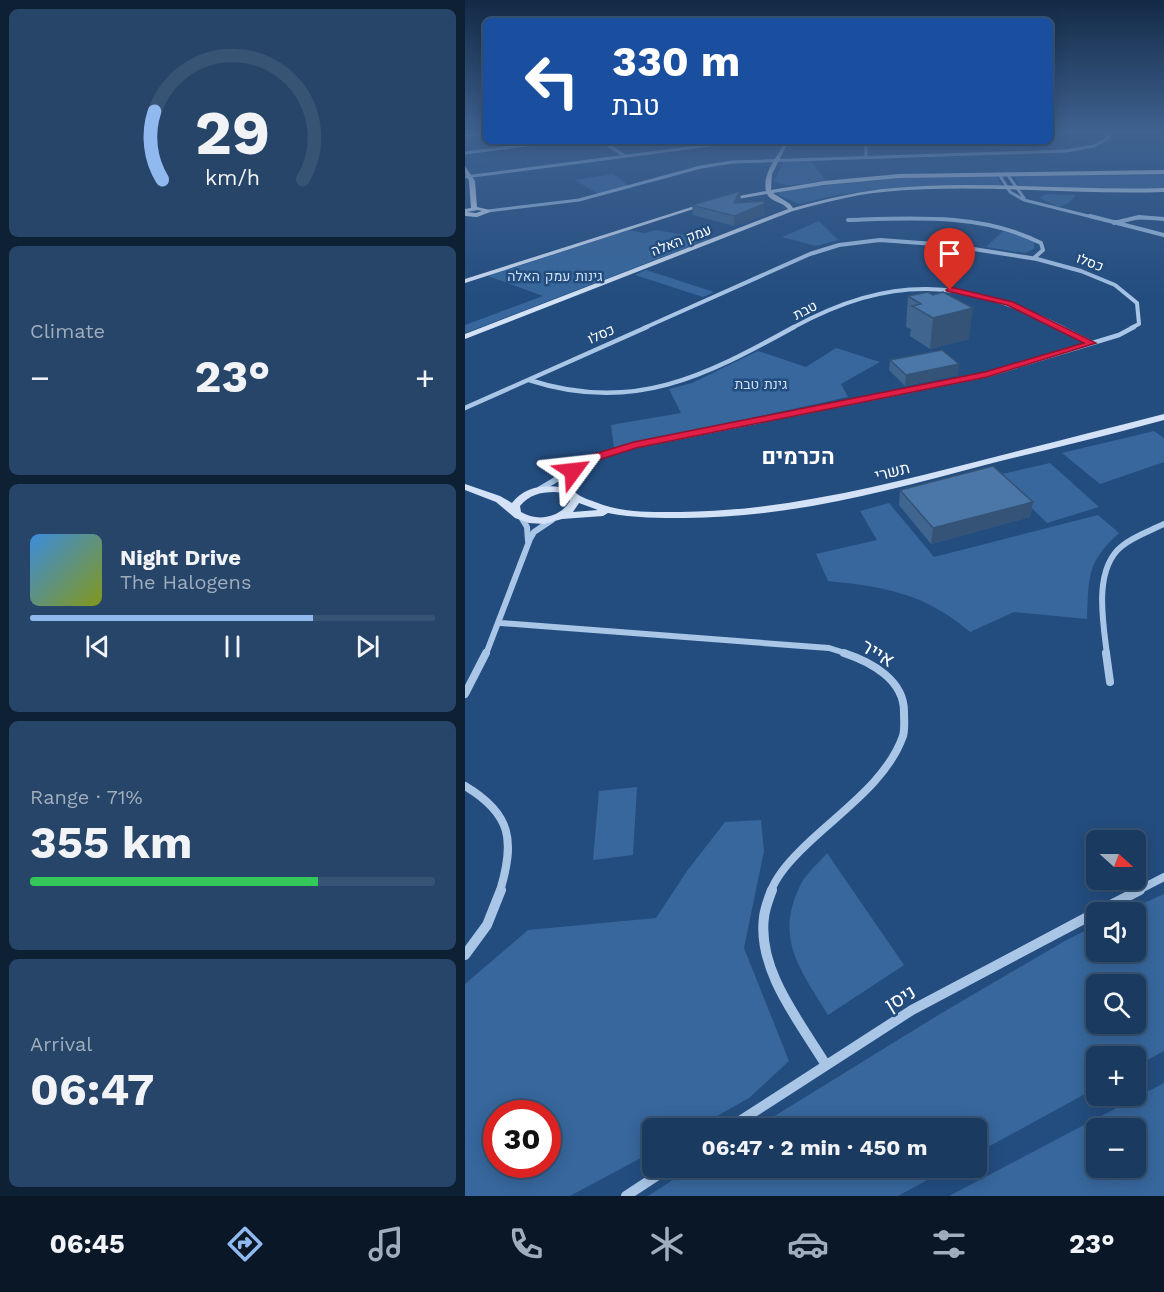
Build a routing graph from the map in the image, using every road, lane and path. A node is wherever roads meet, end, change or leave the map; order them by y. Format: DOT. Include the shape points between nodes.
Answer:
graph roads {
  1 [pos="469,188"];
  2 [pos="628,188"];
  3 [pos="758,188"];
  4 [pos="768,188"];
  5 [pos="790,188"];
  6 [pos="1008,190"];
  7 [pos="1016,190"];
  8 [pos="1164,190"];
  9 [pos="769,191"];
  10 [pos="1047,191"];
  11 [pos="758,193"];
  12 [pos="1035,203"];
  13 [pos="791,210"];
  14 [pos="488,211"];
  15 [pos="465,212"];
  16 [pos="473,215"];
  17 [pos="1164,219"];
  18 [pos="848,220"];
  19 [pos="1113,223"];
  20 [pos="1164,235"];
  21 [pos="1034,258"];
  22 [pos="465,281"];
  23 [pos="465,337"];
  24 [pos="1092,343"];
  25 [pos="529,380"];
  26 [pos="465,408"];
  27 [pos="1164,417"];
  28 [pos="582,464"];
  29 [pos="465,487"];
  30 [pos="479,491"];
  31 [pos="535,491"];
  32 [pos="570,494"];
  33 [pos="623,513"];
  34 [pos="517,514"];
  35 [pos="557,517"];
  36 [pos="1164,524"];
  37 [pos="528,544"];
  38 [pos="501,623"];
  39 [pos="1110,682"];
  40 [pos="465,694"];
  41 [pos="465,786"];
  42 [pos="1164,878"];
  43 [pos="1117,902"];
  44 [pos="1086,918"];
  45 [pos="465,955"];
  46 [pos="827,1065"];
  47 [pos="745,1118"];
  48 [pos="653,1178"];
  49 [pos="626,1196"];
  1 -- 16 [label="street"];
  2 -- 14 [label="street" via="553,204"];
  3 -- 11 [label="street"];
  4 -- 9 [label="street"];
  5 -- 9 [label="street, עמק האלה"];
  6 -- 7 [label="street, עמק האלה"];
  6 -- 12 [label="street"];
  6 -- 13 [label="street, עמק האלה" via="874,191"];
  7 -- 10 [label="street, עמק האלה"];
  7 -- 12 [label="street"];
  8 -- 10 [label="street, עמק האלה"];
  9 -- 11 [label="street, עמק האלה"];
  9 -- 13 [label="street"];
  10 -- 12 [label="street" via="1032,193 1029,197"];
  11 -- 13 [label="street"];
  11 -- 22 [label="street, עמק האלה" via="714,202"];
  12 -- 19 [label="street"];
  13 -- 23 [label="street, עמק האלה"];
  14 -- 16 [label="street"];
  15 -- 16 [label="street"];
  17 -- 19 [label="street" via="1130,218"];
  18 -- 21 [label="street" via="929,219 1001,228 1041,243 1043,250"];
  19 -- 20 [label="street"];
  21 -- 24 [label="street, כסלו" via="1106,281 1136,303 1141,311 1139,324"];
  21 -- 25 [label="street, כסלו" via="913,241 833,246"];
  24 -- 25 [label="street, טבת" via="997,299 950,290 917,289 842,304 717,368 652,389 590,393"];
  24 -- 28 [label="street, כסלו" via="987,375 634,445"];
  25 -- 26 [label="street, כסלו"];
  27 -- 33 [label="street, תשרי" via="867,493 736,513"];
  28 -- 31 [label="street, כסלו"];
  28 -- 32 [label="street" via="568,478 566,487"];
  29 -- 30 [label="street"];
  30 -- 31 [label="street" via="514,495"];
  30 -- 34 [label="street" via="509,504"];
  31 -- 32 [label="street" via="560,489"];
  31 -- 34 [label="street" via="518,500"];
  32 -- 33 [label="street, תשרי" via="590,506"];
  32 -- 35 [label="street" via="575,501 573,507"];
  33 -- 35 [label="street, תשרי"];
  34 -- 35 [label="street, תשרי" via="539,521"];
  34 -- 37 [label="street" via="527,527"];
  35 -- 37 [label="street" via="534,532"];
  36 -- 39 [label="street" via="1130,540 1115,551 1106,565 1103,604"];
  37 -- 38 [label="street"];
  38 -- 40 [label="street"];
  38 -- 46 [label="street, אייר" via="829,648 876,666 892,680 902,696 906,717 904,737 894,757 798,852 774,882 763,916 765,944 777,980"];
  41 -- 45 [label="street" via="484,797 503,820 508,850 503,884 487,924"];
  42 -- 43 [label="street, ניסן"];
  44 -- 46 [label="street, ניסן" via="912,1010"];
  46 -- 47 [label="street, ניסן"];
  48 -- 49 [label="street"];
}
